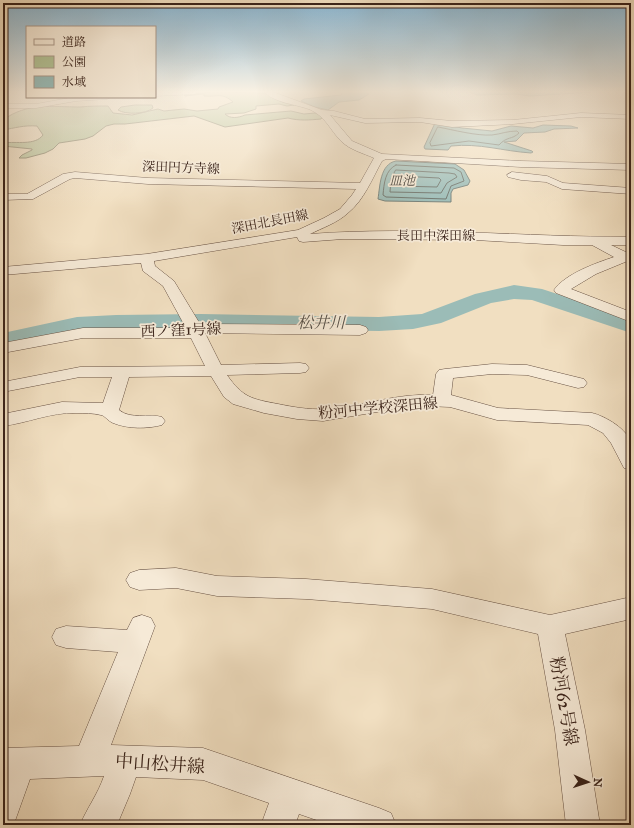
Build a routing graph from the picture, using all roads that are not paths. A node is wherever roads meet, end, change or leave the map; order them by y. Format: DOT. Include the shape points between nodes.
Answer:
graph roads {
  1 [pos="338,131"];
  2 [pos="382,157"];
  3 [pos="450,160"];
  4 [pos="631,167"];
  5 [pos="472,172"];
  6 [pos="502,174"];
  7 [pos="363,186"];
  8 [pos="631,191"];
  9 [pos="3,197"];
  10 [pos="595,241"];
  11 [pos="631,241"];
  12 [pos="240,242"];
  13 [pos="147,258"];
  14 [pos="3,271"];
  15 [pos="627,312"];
  16 [pos="192,325"];
  17 [pos="360,330"];
  18 [pos="3,348"];
  19 [pos="300,368"];
  20 [pos="216,371"];
  21 [pos="122,372"];
  22 [pos="578,383"];
  23 [pos="3,387"];
  24 [pos="441,401"];
  25 [pos="111,406"];
  26 [pos="3,420"];
  27 [pos="155,421"];
  28 [pos="631,463"];
  29 [pos="139,580"];
  30 [pos="631,608"];
  31 [pos="550,626"];
  32 [pos="66,637"];
  33 [pos="89,761"];
  34 [pos="124,761"];
  35 [pos="12,764"];
  36 [pos="288,794"];
  37 [pos="3,809"];
  38 [pos="97,825"];
  39 [pos="278,825"];
  40 [pos="379,825"];
  41 [pos="583,825"];
  1 -- 2 [label="street" via="355,147"];
  2 -- 3 [label="street"];
  2 -- 7 [label="street, 深田北長田線" via="376,161"];
  3 -- 4 [label="street"];
  3 -- 5 [label="street"];
  6 -- 8 [label="street" via="547,179 558,186"];
  7 -- 9 [label="street, 深田円方寺線" via="148,181 75,175 67,176 29,197"];
  7 -- 12 [label="street, 深田北長田線" via="344,211 312,229"];
  10 -- 11 [label="street, 長田中深田線"];
  10 -- 12 [label="street, 長田中深田線" via="475,236 343,235"];
  10 -- 15 [label="street" via="625,257 594,269 561,290"];
  12 -- 13 [label="street, 深田北長田線"];
  13 -- 14 [label="street, 深田北長田線"];
  13 -- 16 [label="street, 粉河中学校深田線" via="148,268 169,284"];
  16 -- 17 [label="street, 西ノ窪1号線" via="200,329"];
  16 -- 18 [label="street, 西ノ窪1号線" via="83,333"];
  16 -- 20 [label="street, 粉河中学校深田線"];
  19 -- 20 [label="street"];
  20 -- 21 [label="street"];
  20 -- 24 [label="street, 粉河中学校深田線" via="230,393 240,400 297,413 324,415 401,402"];
  21 -- 23 [label="street" via="80,372"];
  21 -- 25 [label="street"];
  22 -- 24 [label="street" via="527,370 492,369 445,374"];
  24 -- 28 [label="street, 粉河中学校深田線" via="497,414 592,419 610,429 620,441"];
  25 -- 26 [label="street" via="100,410 65,407"];
  25 -- 27 [label="street" via="109,412 120,420"];
  29 -- 31 [label="street" via="176,578 217,586 306,589 432,599"];
  30 -- 31 [label="street"];
  31 -- 41 [label="street, 粉河62号線" via="570,730"];
  32 -- 33 [label="street" via="139,634"];
  33 -- 34 [label="street, 中山松井線"];
  33 -- 35 [label="street, 中山松井線"];
  34 -- 36 [label="street, 中山松井線" via="203,764"];
  34 -- 38 [label="street" via="116,790 104,817"];
  35 -- 37 [label="street"];
  36 -- 39 [label="street"];
  36 -- 40 [label="street, 中山松井線"];
}
